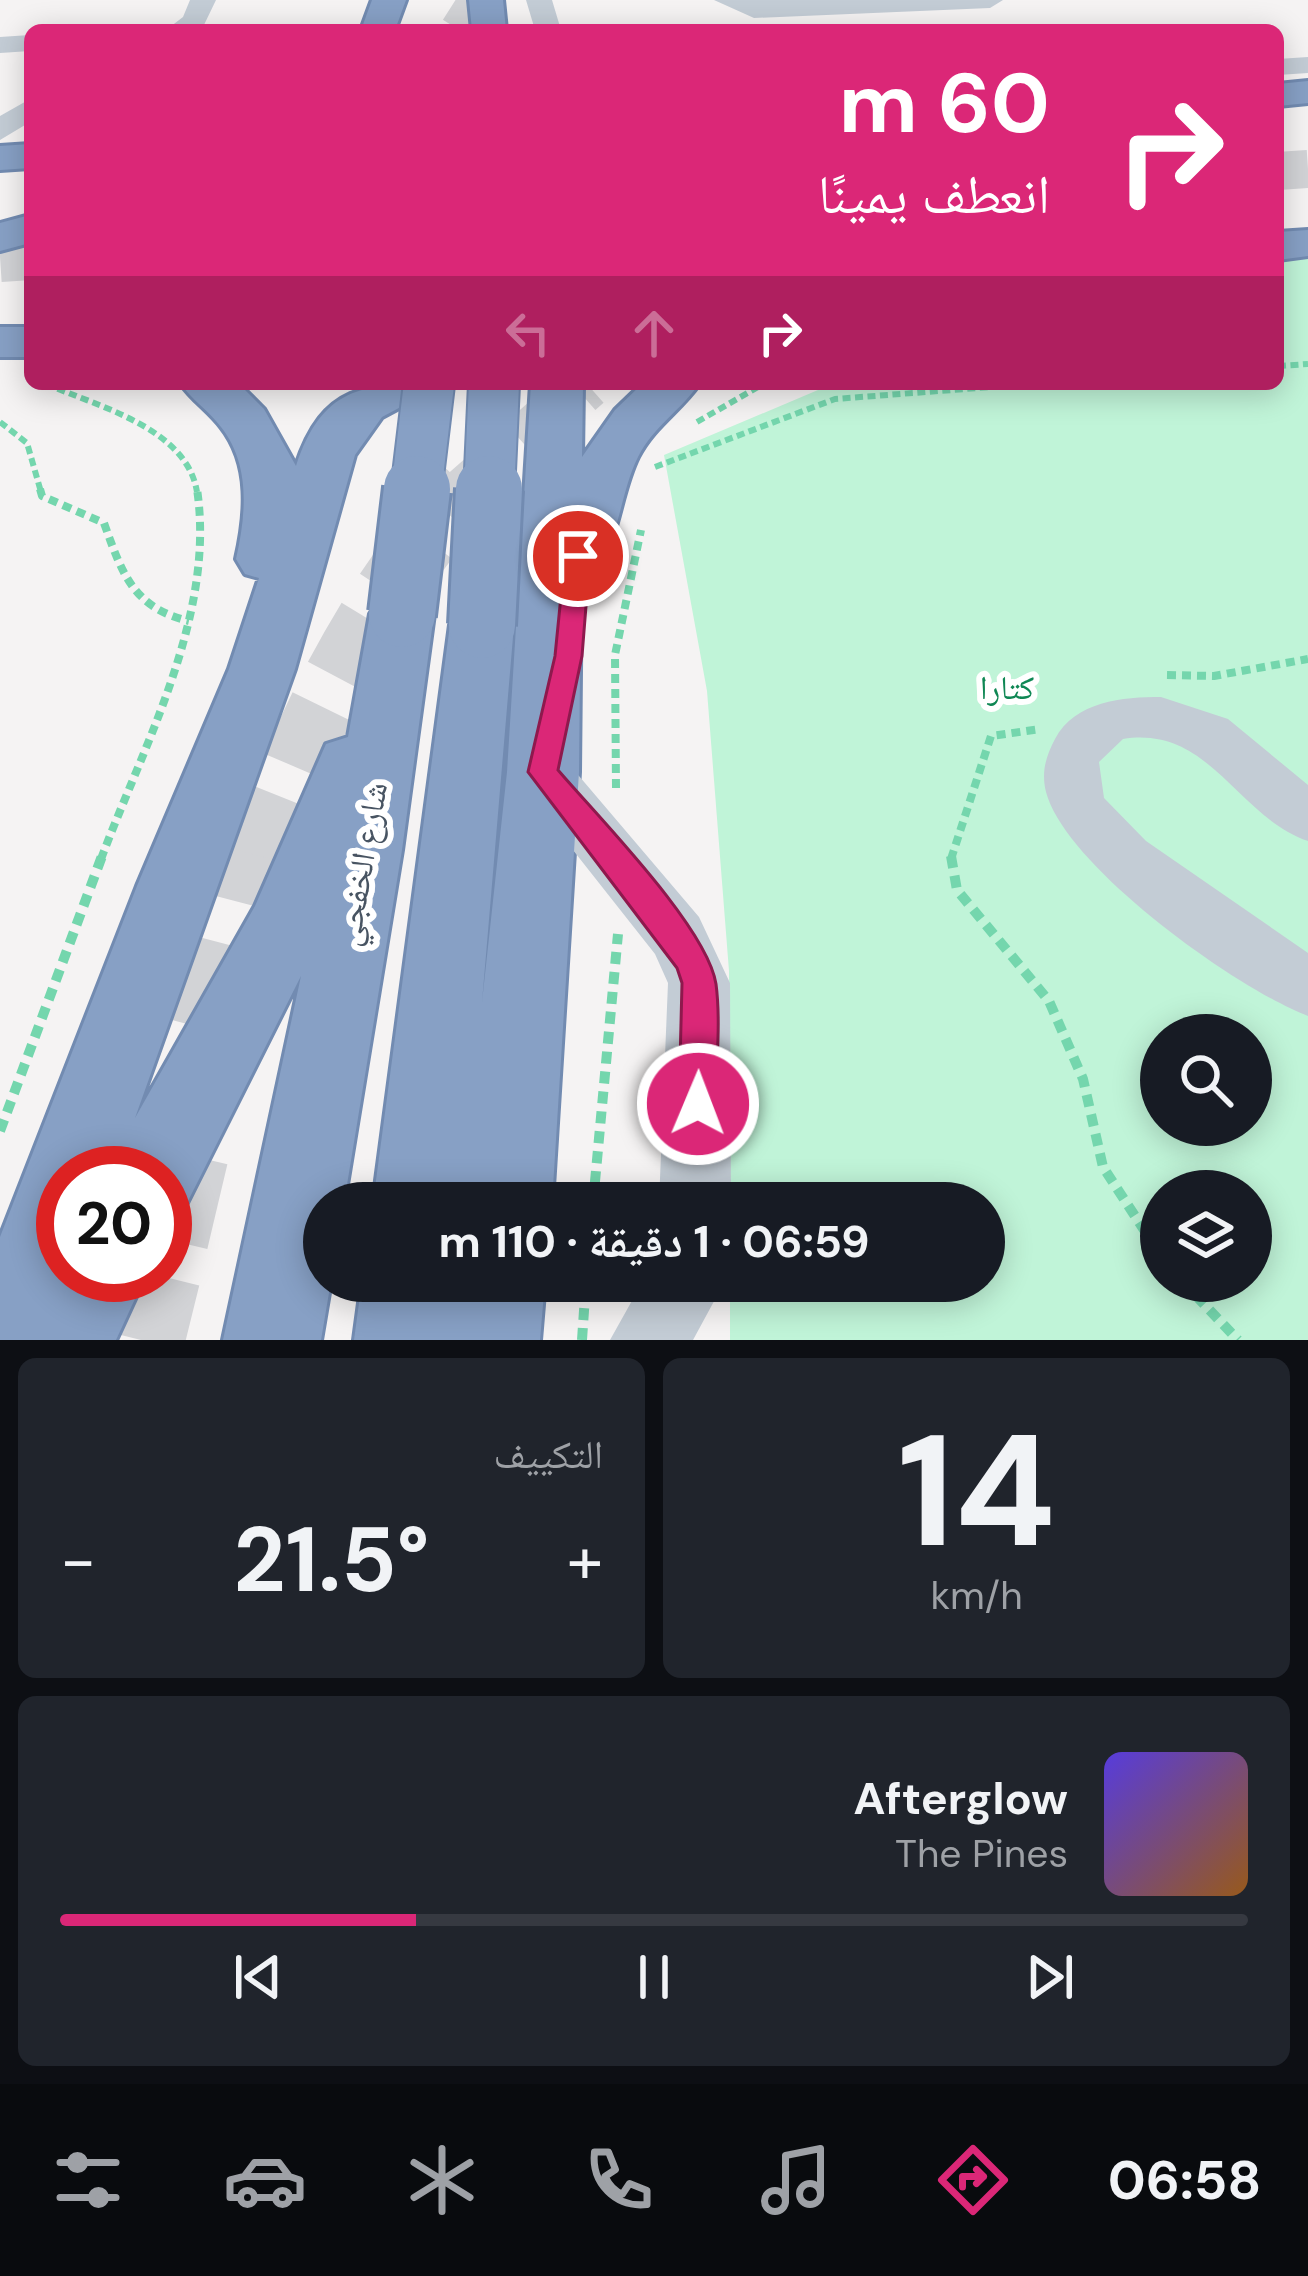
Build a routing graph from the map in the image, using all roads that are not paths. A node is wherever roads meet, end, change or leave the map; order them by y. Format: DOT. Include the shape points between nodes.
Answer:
graph roads {
  1 [pos="728,0"];
  2 [pos="994,5"];
  3 [pos="770,20"];
  4 [pos="214,390"];
  5 [pos="391,390"];
  6 [pos="424,390"];
  7 [pos="496,390"];
  8 [pos="509,390"];
  9 [pos="677,408"];
  10 [pos="558,409"];
  11 [pos="401,622"];
  12 [pos="543,772"];
  13 [pos="217,780"];
  14 [pos="1308,818"];
  15 [pos="1308,987"];
  16 [pos="81,1146"];
  17 [pos="168,1146"];
  18 [pos="421,1182"];
  19 [pos="508,1182"];
  20 [pos="695,1182"];
  21 [pos="36,1266"];
  22 [pos="83,1302"];
  23 [pos="408,1302"];
  24 [pos="495,1302"];
  25 [pos="674,1302"];
  26 [pos="8,1340"];
  27 [pos="63,1340"];
  28 [pos="272,1340"];
  29 [pos="403,1340"];
  30 [pos="490,1340"];
  31 [pos="648,1340"];
  1 -- 3 [label="street"];
  2 -- 3 [label="street"];
  4 -- 13 [label="highway" via="247,419 276,490 274,530"];
  5 -- 13 [label="highway" via="345,422 327,454 262,669"];
  6 -- 11 [label="highway, شارع الخفجي, bridge"];
  7 -- 18 [label="highway, bridge" via="482,625"];
  8 -- 10 [label="highway"];
  9 -- 12 [label="highway" via="635,415 601,470 578,556 568,656"];
  10 -- 12 [label="highway"];
  11 -- 17 [label="highway" via="286,923"];
  11 -- 28 [label="highway, شارع الخفجي"];
  12 -- 19 [label="highway"];
  12 -- 20 [label="street" via="677,936 699,983"];
  13 -- 16 [label="highway"];
  14 -- 15 [label="street" via="1225,740 1178,719 1121,718 1089,734 1073,756 1077,802 1103,837 1196,913"];
  21 -- 26 [label="highway"];
  22 -- 27 [label="highway"];
  23 -- 29 [label="highway"];
  24 -- 30 [label="highway"];
  25 -- 31 [label="street"];
}
